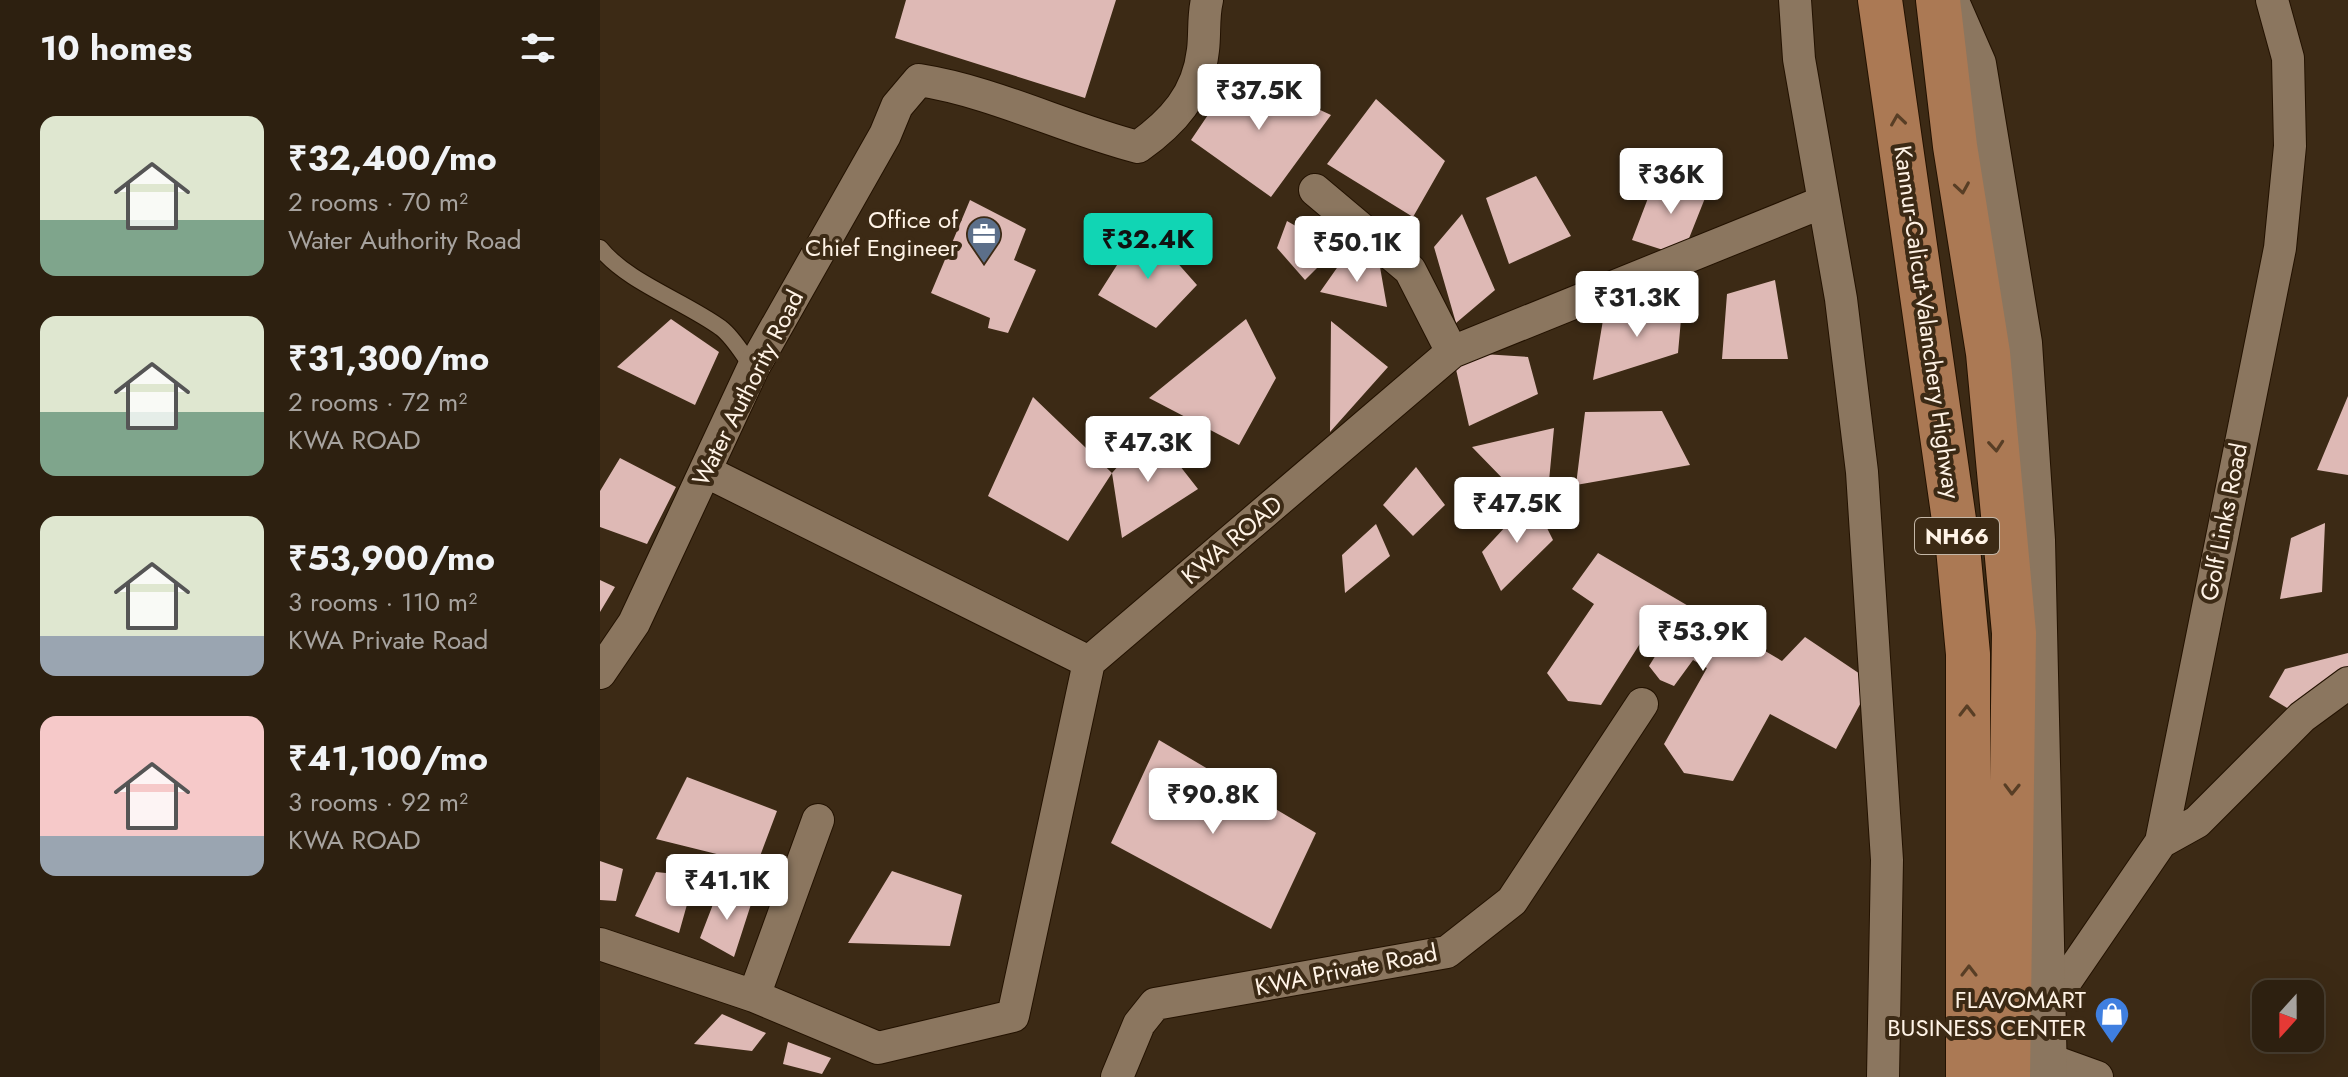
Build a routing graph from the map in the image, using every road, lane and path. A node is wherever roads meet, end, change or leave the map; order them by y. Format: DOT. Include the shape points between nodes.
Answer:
graph roads {
  1 [pos="1207,0"];
  2 [pos="1795,0"];
  3 [pos="1880,0"];
  4 [pos="1938,0"];
  5 [pos="1948,0"];
  6 [pos="2272,0"];
  7 [pos="1315,190"];
  8 [pos="1823,202"];
  9 [pos="600,248"];
  10 [pos="1452,352"];
  11 [pos="753,368"];
  12 [pos="705,471"];
  13 [pos="1089,662"];
  14 [pos="600,673"];
  15 [pos="2348,683"];
  16 [pos="1642,704"];
  17 [pos="818,820"];
  18 [pos="2161,842"];
  19 [pos="600,944"];
  20 [pos="754,996"];
  21 [pos="2046,1010"];
  22 [pos="2047,1068"];
  23 [pos="1117,1077"];
  24 [pos="1883,1077"];
  25 [pos="1968,1077"];
  26 [pos="2008,1077"];
  27 [pos="2097,1077"];
  1 -- 11 [label="street, Water Authority Road" via="1203,54 1186,100 1168,126 1138,147 995,98 919,80 897,106"];
  2 -- 8 [label="street" via="1799,59"];
  25 -- 3 [label="highway, Kannur-Calicut-Valanchery Highway / NH66, one-way" via="1968,654 1958,548"];
  4 -- 26 [label="highway, Kannur-Calicut-Valanchery Highway / NH66, one-way" via="1988,353 2014,633"];
  5 -- 21 [label="street" via="1976,64 2022,343 2035,540"];
  6 -- 18 [label="street, Golf Links Road" via="2288,58 2290,146 2280,248"];
  7 -- 10 [label="street" via="1410,270"];
  8 -- 10 [label="street, KWA ROAD"];
  8 -- 24 [label="street" via="1841,299 1863,488 1887,860"];
  9 -- 11 [label="lane" via="614,266 725,331"];
  10 -- 13 [label="street, KWA ROAD"];
  11 -- 12 [label="street, Water Authority Road"];
  12 -- 13 [label="street"];
  12 -- 14 [label="street, Water Authority Road" via="634,623"];
  13 -- 20 [label="street" via="1013,1016 878,1048"];
  15 -- 18 [label="street" via="2302,717 2197,822"];
  16 -- 23 [label="street, KWA Private Road" via="1512,901 1447,952 1155,1004 1139,1024"];
  17 -- 20 [label="street"];
  18 -- 21 [label="street, Golf Links Road"];
  19 -- 20 [label="street"];
  21 -- 22 [label="street"];
  22 -- 27 [label="street"];
}
